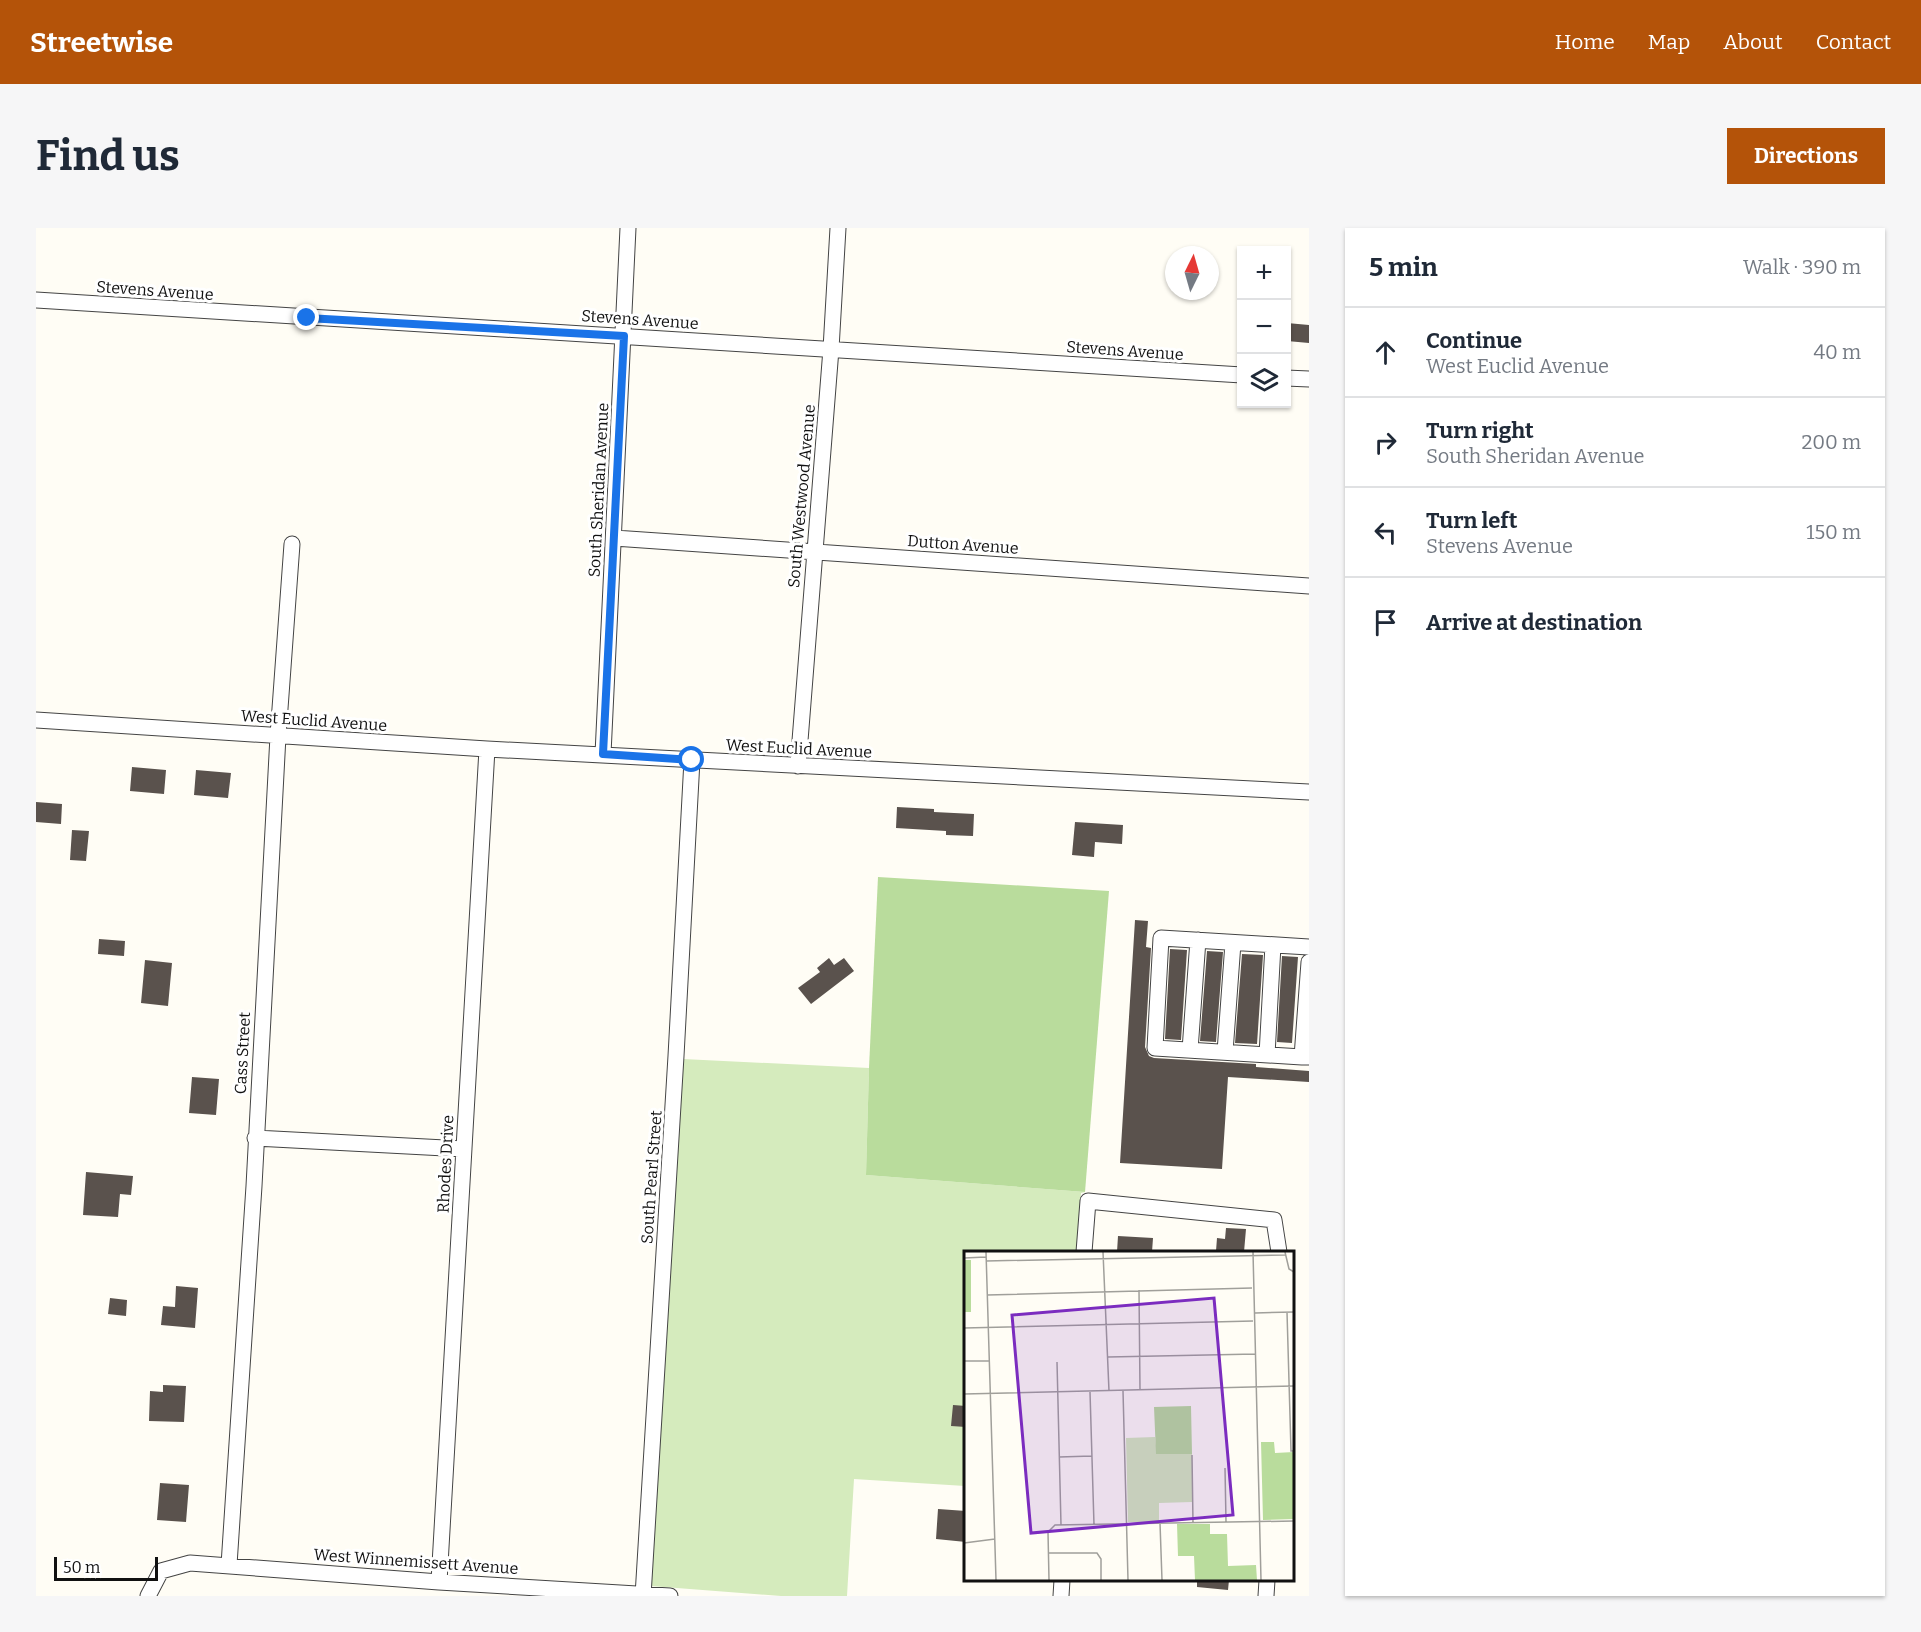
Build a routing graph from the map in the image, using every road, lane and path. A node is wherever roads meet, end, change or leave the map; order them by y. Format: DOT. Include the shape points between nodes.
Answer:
graph roads {
  1 [pos="628,228"];
  2 [pos="838,228"];
  3 [pos="36,300"];
  4 [pos="624,336"];
  5 [pos="831,350"];
  6 [pos="1237,375"];
  7 [pos="1291,378"];
  8 [pos="1309,379"];
  9 [pos="614,538"];
  10 [pos="292,544"];
  11 [pos="815,552"];
  12 [pos="1309,585"];
  13 [pos="36,720"];
  14 [pos="278,736"];
  15 [pos="487,749"];
  16 [pos="603,754"];
  17 [pos="692,760"];
  18 [pos="798,766"];
  19 [pos="1309,792"];
  20 [pos="1198,940"];
  21 [pos="1233,943"];
  22 [pos="1273,945"];
  23 [pos="1309,947"];
  24 [pos="1309,962"];
  25 [pos="1190,1050"];
  26 [pos="1225,1052"];
  27 [pos="1267,1054"];
  28 [pos="1306,1057"];
  29 [pos="255,1138"];
  30 [pos="464,1149"];
  31 [pos="1084,1251"];
  32 [pos="1279,1251"];
  33 [pos="229,1565"];
  34 [pos="1062,1581"];
  35 [pos="1267,1581"];
  36 [pos="439,1582"];
  37 [pos="643,1595"];
  38 [pos="148,1596"];
  39 [pos="670,1596"];
  40 [pos="1061,1596"];
  41 [pos="1266,1596"];
  1 -- 4 [label="street, South Sheridan Avenue"];
  2 -- 5 [label="street, South Westwood Avenue"];
  3 -- 4 [label="street, Stevens Avenue"];
  4 -- 5 [label="street, Stevens Avenue"];
  4 -- 9 [label="street, South Sheridan Avenue"];
  5 -- 6 [label="street, Stevens Avenue"];
  5 -- 11 [label="street, South Westwood Avenue"];
  7 -- 8 [label="street"];
  9 -- 11 [label="street, Dutton Avenue"];
  9 -- 16 [label="street, South Sheridan Avenue"];
  10 -- 14 [label="street, Cass Street"];
  11 -- 12 [label="street, Dutton Avenue"];
  11 -- 18 [label="street, South Westwood Avenue"];
  13 -- 14 [label="street, West Euclid Avenue"];
  14 -- 15 [label="street, West Euclid Avenue"];
  14 -- 29 [label="street, Cass Street"];
  15 -- 16 [label="street, West Euclid Avenue"];
  15 -- 30 [label="street, Rhodes Drive"];
  16 -- 17 [label="street, West Euclid Avenue"];
  17 -- 18 [label="street, West Euclid Avenue"];
  17 -- 37 [label="street, South Pearl Street"];
  18 -- 19 [label="street, West Euclid Avenue"];
  20 -- 21 [label="street"];
  20 -- 25 [label="street"];
  20 -- 25 [label="street" via="1161,938 1155,1048"];
  21 -- 22 [label="street"];
  21 -- 26 [label="street"];
  22 -- 23 [label="street"];
  22 -- 27 [label="street"];
  24 -- 28 [label="street"];
  25 -- 26 [label="street"];
  26 -- 27 [label="street"];
  27 -- 28 [label="street"];
  29 -- 30 [label="street"];
  29 -- 33 [label="street, Cass Street"];
  30 -- 36 [label="street, Rhodes Drive"];
  31 -- 32 [label="street" via="1088,1201 1274,1220"];
  33 -- 36 [label="street, West Winnemissett Avenue"];
  33 -- 38 [label="street, West Winnemissett Avenue" via="190,1563 161,1571"];
  34 -- 40 [label="street"];
  35 -- 41 [label="street"];
  36 -- 37 [label="street, West Winnemissett Avenue"];
  37 -- 39 [label="street, West Winnemissett Avenue"];
}
